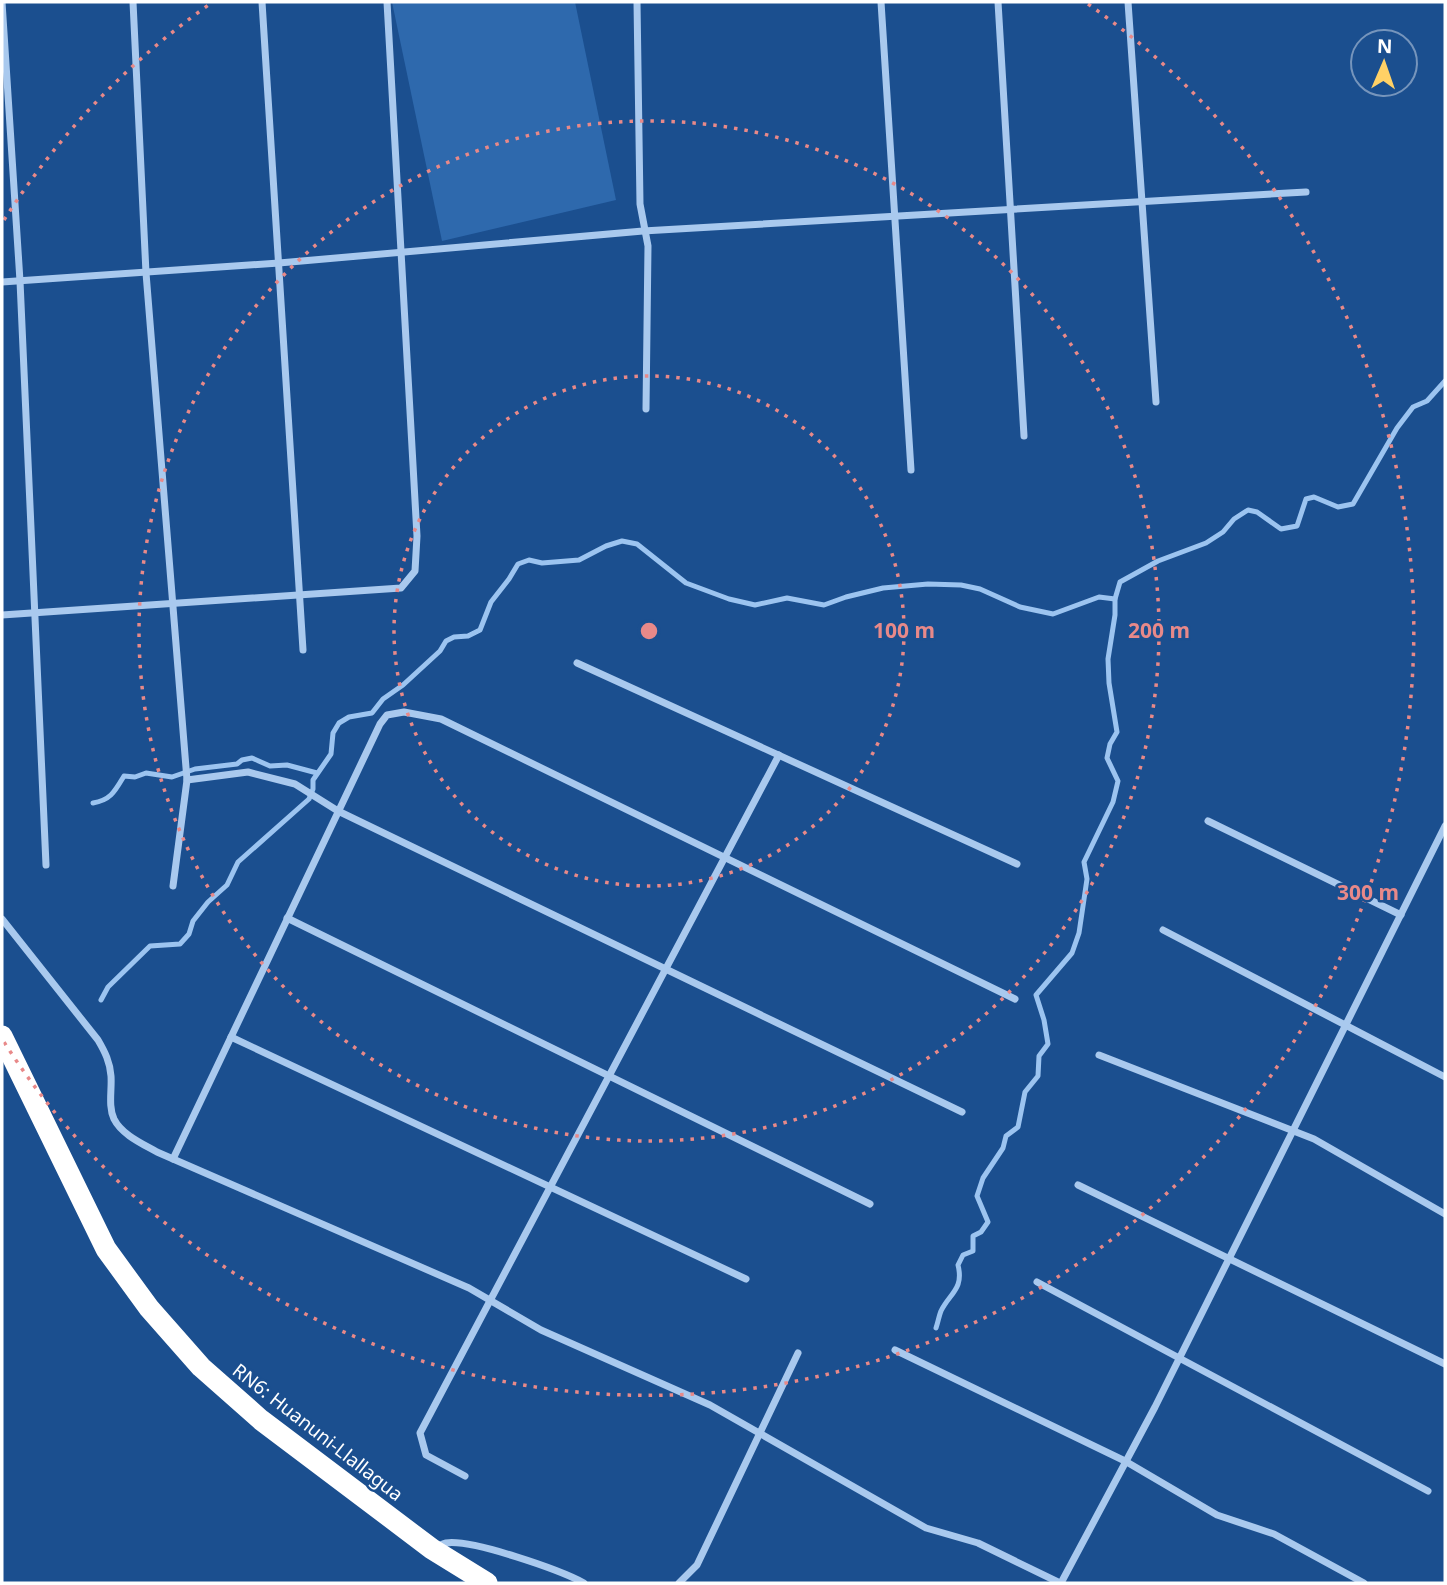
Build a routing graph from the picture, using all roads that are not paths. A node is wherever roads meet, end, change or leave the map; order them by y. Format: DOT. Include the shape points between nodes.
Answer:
graph roads {
  1 [pos="2,2"];
  2 [pos="133,2"];
  3 [pos="262,2"];
  4 [pos="387,2"];
  5 [pos="637,2"];
  6 [pos="881,2"];
  7 [pos="998,2"];
  8 [pos="1128,2"];
  9 [pos="1306,192"];
  10 [pos="1142,201"];
  11 [pos="1010,209"];
  12 [pos="894,216"];
  13 [pos="645,231"];
  14 [pos="399,252"];
  15 [pos="279,263"];
  16 [pos="146,273"];
  17 [pos="20,281"];
  18 [pos="2,282"];
  19 [pos="1156,402"];
  20 [pos="646,409"];
  21 [pos="1024,436"];
  22 [pos="911,470"];
  23 [pos="300,595"];
  24 [pos="172,602"];
  25 [pos="34,612"];
  26 [pos="2,615"];
  27 [pos="303,650"];
  28 [pos="578,663"];
  29 [pos="779,755"];
  30 [pos="187,780"];
  31 [pos="338,811"];
  32 [pos="1208,821"];
  33 [pos="1445,826"];
  34 [pos="724,857"];
  35 [pos="1017,864"];
  36 [pos="46,865"];
  37 [pos="173,886"];
  38 [pos="1401,915"];
  39 [pos="287,918"];
  40 [pos="2,919"];
  41 [pos="1163,930"];
  42 [pos="665,969"];
  43 [pos="1015,999"];
  44 [pos="1346,1025"];
  45 [pos="2,1036"];
  46 [pos="231,1037"];
  47 [pos="1099,1055"];
  48 [pos="608,1077"];
  49 [pos="1445,1077"];
  50 [pos="962,1112"];
  51 [pos="1293,1130"];
  52 [pos="173,1159"];
  53 [pos="551,1185"];
  54 [pos="1078,1185"];
  55 [pos="870,1204"];
  56 [pos="1445,1214"];
  57 [pos="1230,1257"];
  58 [pos="746,1279"];
  59 [pos="1037,1282"];
  60 [pos="490,1300"];
  61 [pos="895,1350"];
  62 [pos="798,1353"];
  63 [pos="1180,1357"];
  64 [pos="1445,1364"];
  65 [pos="760,1434"];
  66 [pos="1125,1461"];
  67 [pos="465,1476"];
  68 [pos="1428,1491"];
  69 [pos="432,1549"];
  70 [pos="487,1583"];
  71 [pos="584,1583"];
  72 [pos="679,1583"];
  73 [pos="1060,1583"];
  74 [pos="1364,1583"];
  1 -- 17 [label="street"];
  2 -- 16 [label="street"];
  3 -- 15 [label="street"];
  4 -- 14 [label="street"];
  5 -- 13 [label="street" via="640,204"];
  6 -- 12 [label="street"];
  7 -- 11 [label="street"];
  8 -- 10 [label="street"];
  9 -- 10 [label="street"];
  10 -- 11 [label="street"];
  10 -- 19 [label="street"];
  11 -- 12 [label="street"];
  11 -- 21 [label="street"];
  12 -- 13 [label="street"];
  12 -- 22 [label="street"];
  13 -- 14 [label="street"];
  13 -- 20 [label="street"];
  14 -- 15 [label="street"];
  14 -- 23 [label="street" via="417,536 415,571 401,588"];
  15 -- 16 [label="street"];
  15 -- 23 [label="street"];
  16 -- 17 [label="street"];
  16 -- 24 [label="street"];
  17 -- 18 [label="street"];
  17 -- 25 [label="street"];
  23 -- 24 [label="street"];
  23 -- 27 [label="street"];
  24 -- 25 [label="street"];
  24 -- 30 [label="street"];
  25 -- 26 [label="street"];
  25 -- 36 [label="street"];
  28 -- 29 [label="street"];
  29 -- 34 [label="street"];
  29 -- 35 [label="street"];
  30 -- 31 [label="street" via="248,772 295,784"];
  30 -- 37 [label="street"];
  31 -- 34 [label="street" via="380,724 387,715 404,712 441,719"];
  31 -- 39 [label="street"];
  31 -- 42 [label="street"];
  32 -- 38 [label="street"];
  33 -- 38 [label="street"];
  34 -- 42 [label="street"];
  34 -- 43 [label="street"];
  38 -- 44 [label="street"];
  39 -- 46 [label="street"];
  39 -- 48 [label="street"];
  40 -- 52 [label="street" via="107,1056 114,1120 132,1138"];
  41 -- 44 [label="street"];
  42 -- 48 [label="street"];
  42 -- 50 [label="street"];
  44 -- 49 [label="street"];
  44 -- 51 [label="street"];
  45 -- 69 [label="highway, RN6: Huanuni-Llallagua" via="106,1250 149,1308 201,1367 261,1420"];
  46 -- 52 [label="street"];
  46 -- 53 [label="street"];
  47 -- 51 [label="street"];
  48 -- 53 [label="street"];
  48 -- 55 [label="street"];
  51 -- 56 [label="street"];
  51 -- 57 [label="street"];
  52 -- 60 [label="street"];
  53 -- 58 [label="street"];
  53 -- 60 [label="street"];
  54 -- 57 [label="street"];
  57 -- 63 [label="street"];
  57 -- 64 [label="street"];
  59 -- 63 [label="street"];
  60 -- 65 [label="street" via="541,1330 710,1405"];
  60 -- 67 [label="street" via="420,1433 426,1455"];
  61 -- 66 [label="street"];
  62 -- 65 [label="street"];
  63 -- 66 [label="street"];
  63 -- 68 [label="street"];
  65 -- 72 [label="street" via="697,1565"];
  65 -- 73 [label="street" via="926,1528 978,1543"];
  66 -- 73 [label="street"];
  66 -- 74 [label="street" via="1217,1515 1274,1534"];
  69 -- 70 [label="highway, RN6: Huanuni-Llallagua"];
  69 -- 71 [label="street" via="447,1543 480,1547"];
}
